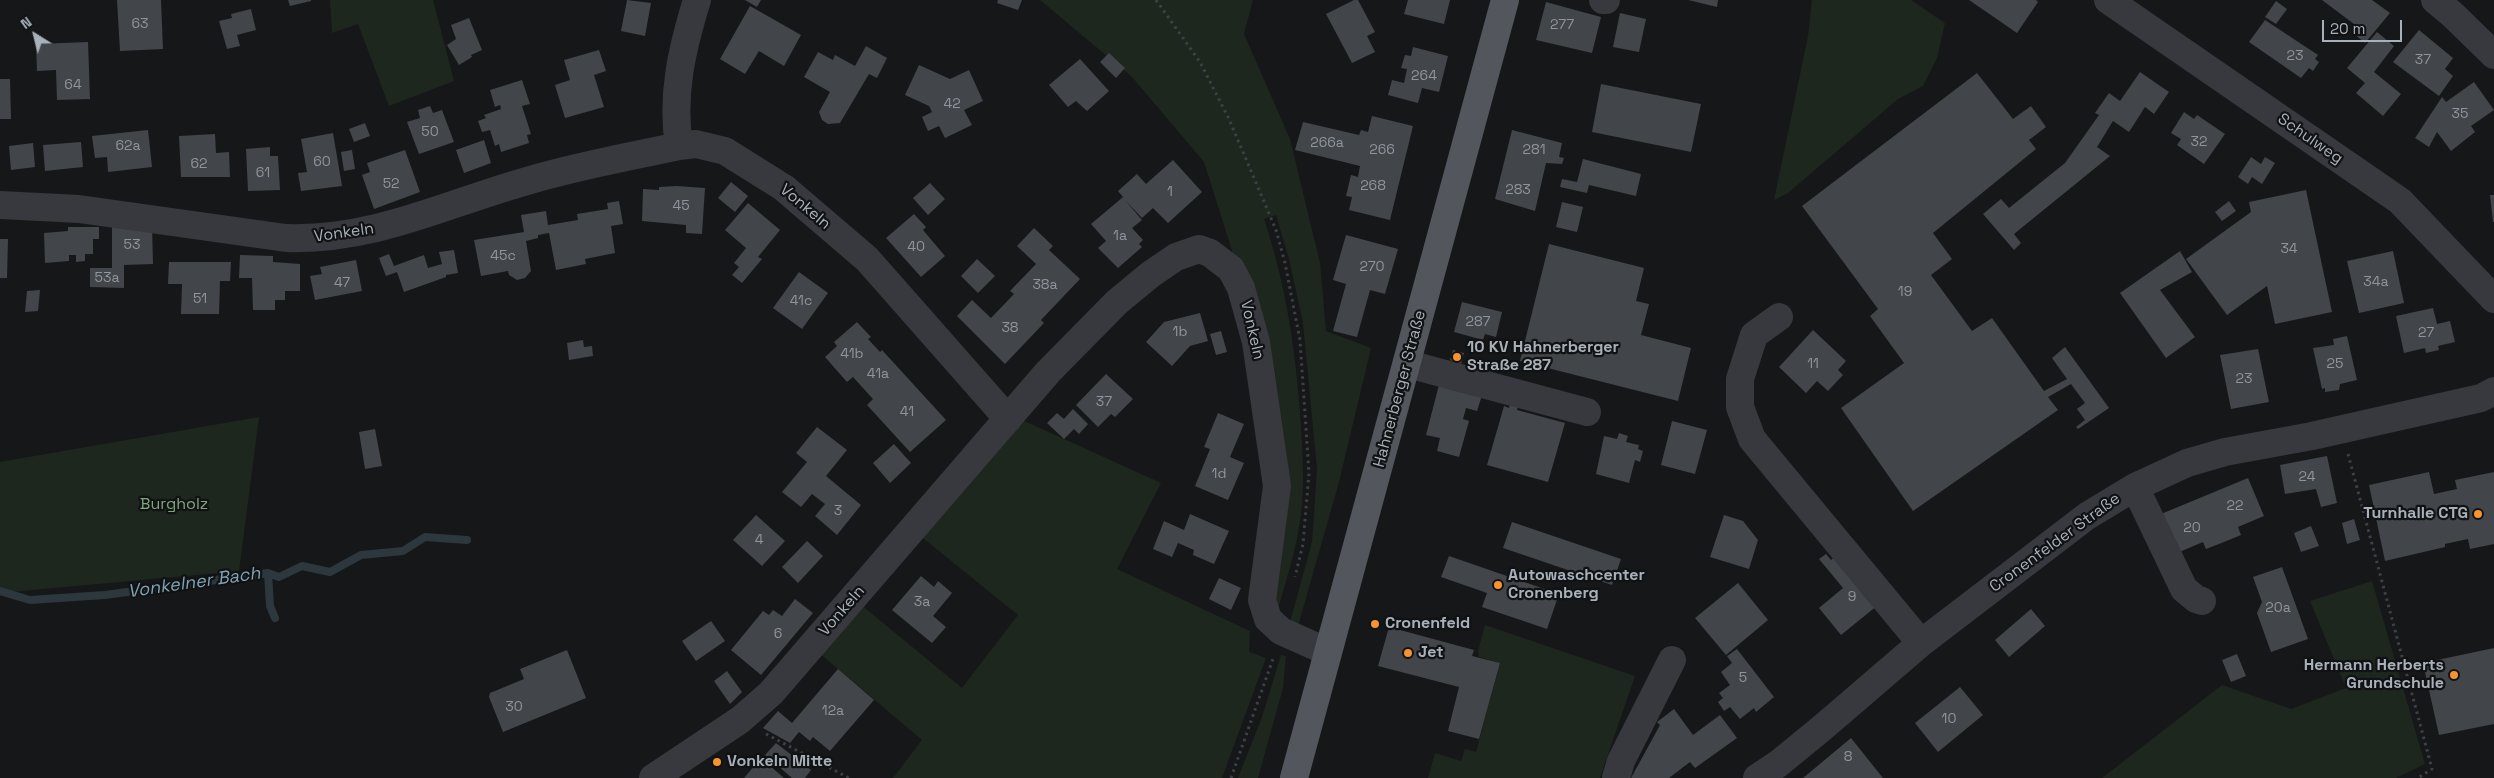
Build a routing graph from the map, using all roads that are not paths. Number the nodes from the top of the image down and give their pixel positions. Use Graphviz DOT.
graph roads {
  1 [pos="697,0"];
  2 [pos="1505,0"];
  3 [pos="2108,0"];
  4 [pos="2434,0"];
  5 [pos="2494,55"];
  6 [pos="679,146"];
  7 [pos="0,205"];
  8 [pos="2494,299"];
  9 [pos="1779,317"];
  10 [pos="1408,364"];
  11 [pos="2494,391"];
  12 [pos="1587,412"];
  13 [pos="1008,419"];
  14 [pos="2135,487"];
  15 [pos="2202,601"];
  16 [pos="1920,643"];
  17 [pos="1328,652"];
  18 [pos="1672,660"];
  19 [pos="653,778"];
  20 [pos="1294,778"];
  21 [pos="1616,778"];
  22 [pos="1757,778"];
  1 -- 6 [label="street"];
  2 -- 10 [label="main road, Hahnerberger Straße"];
  3 -- 8 [label="street, Schulweg"];
  4 -- 5 [label="street"];
  6 -- 7 [label="street, Vonkeln"];
  6 -- 13 [label="street, Vonkeln"];
  9 -- 16 [label="street"];
  10 -- 12 [label="street"];
  10 -- 17 [label="main road, Hahnerberger Straße"];
  11 -- 14 [label="street, Cronenfelder Straße"];
  13 -- 17 [label="street, Vonkeln"];
  13 -- 19 [label="street, Vonkeln"];
  14 -- 15 [label="street"];
  14 -- 16 [label="street, Cronenfelder Straße"];
  16 -- 22 [label="street, Cronenfelder Straße"];
  17 -- 20 [label="main road, Hahnerberger Straße"];
  18 -- 21 [label="street"];
}
